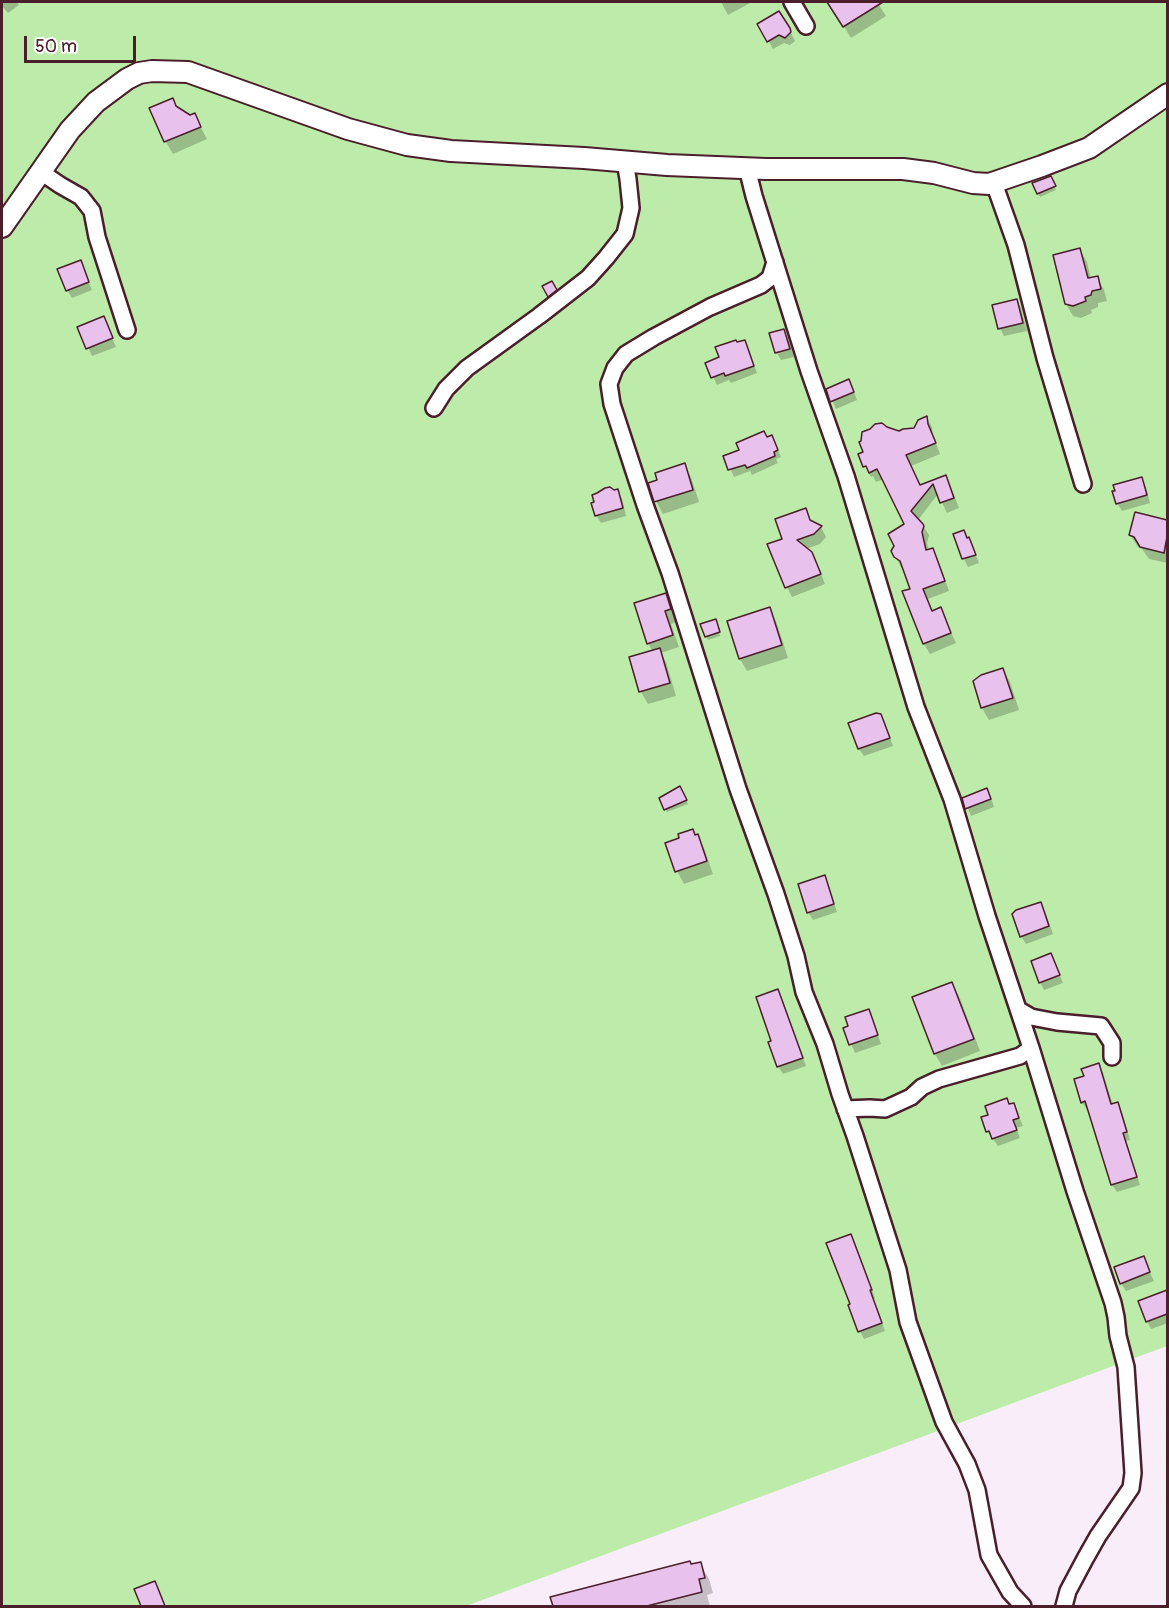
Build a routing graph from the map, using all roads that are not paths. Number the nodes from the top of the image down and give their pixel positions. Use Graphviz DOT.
graph roads {
  1 [pos="792,2"];
  2 [pos="806,26"];
  3 [pos="1167,94"];
  4 [pos="624,161"];
  5 [pos="747,168"];
  6 [pos="41,172"];
  7 [pos="994,183"];
  8 [pos="2,227"];
  9 [pos="775,262"];
  10 [pos="127,330"];
  11 [pos="434,408"];
  12 [pos="1083,484"];
  13 [pos="1018,1010"];
  14 [pos="1031,1048"];
  15 [pos="1112,1057"];
  16 [pos="845,1109"];
  17 [pos="1023,1606"];
  18 [pos="1064,1606"];
  1 -- 2 [label="street"];
  3 -- 7 [label="street"];
  4 -- 5 [label="street"];
  4 -- 6 [label="street"];
  4 -- 11 [label="street"];
  5 -- 7 [label="street"];
  5 -- 9 [label="street"];
  6 -- 8 [label="street"];
  6 -- 10 [label="street"];
  7 -- 12 [label="street"];
  9 -- 13 [label="street"];
  9 -- 16 [label="street"];
  13 -- 14 [label="street"];
  13 -- 15 [label="street"];
  14 -- 16 [label="street"];
  14 -- 18 [label="street"];
  16 -- 17 [label="street"];
}
